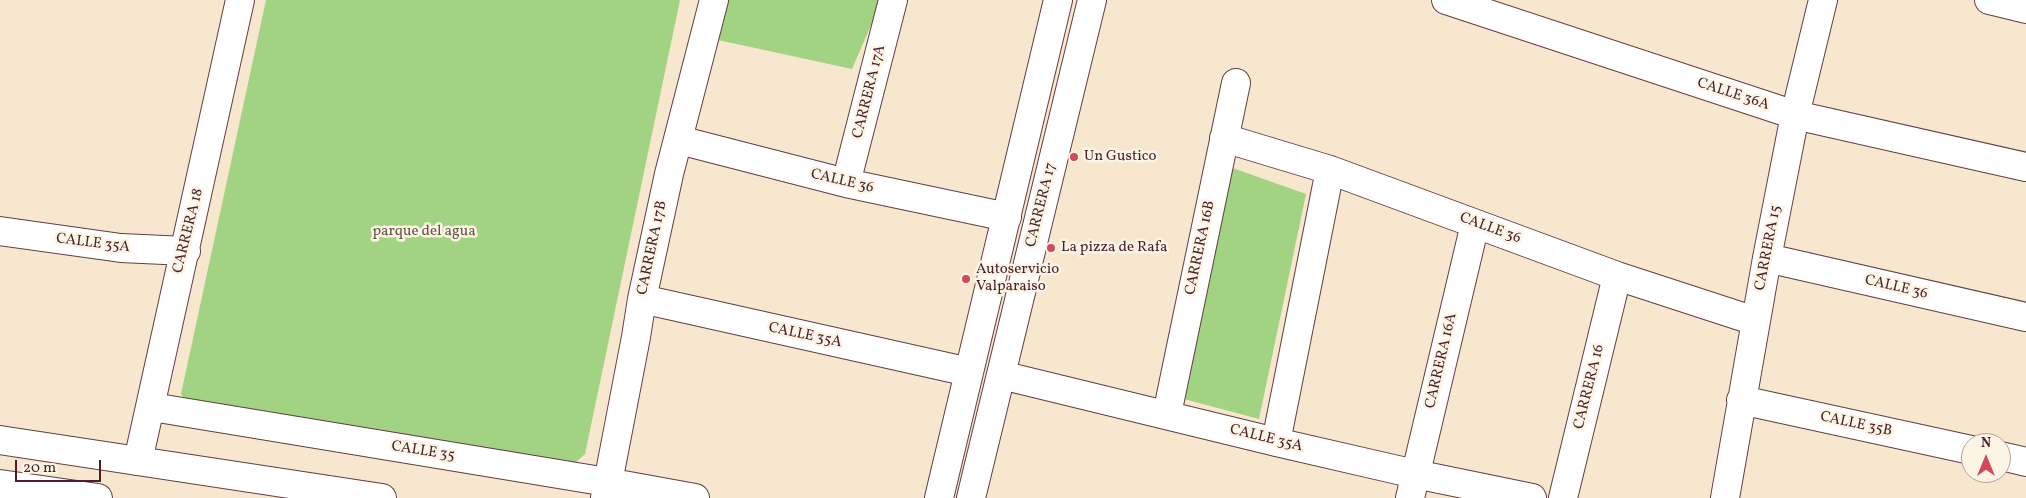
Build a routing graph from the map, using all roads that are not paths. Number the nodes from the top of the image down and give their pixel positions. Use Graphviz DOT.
graph roads {
  1 [pos="240,0"];
  2 [pos="714,0"];
  3 [pos="893,0"];
  4 [pos="1058,0"];
  5 [pos="1092,0"];
  6 [pos="1446,0"];
  7 [pos="1823,0"];
  8 [pos="1989,0"];
  9 [pos="2026,9"];
  10 [pos="1236,83"];
  11 [pos="1795,115"];
  12 [pos="1224,138"];
  13 [pos="679,140"];
  14 [pos="2026,166"];
  15 [pos="1330,170"];
  16 [pos="846,183"];
  17 [pos="1007,217"];
  18 [pos="1475,224"];
  19 [pos="0,231"];
  20 [pos="186,251"];
  21 [pos="1767,258"];
  22 [pos="1617,276"];
  23 [pos="642,299"];
  24 [pos="2026,317"];
  25 [pos="1755,321"];
  26 [pos="969,372"];
  27 [pos="1001,375"];
  28 [pos="1741,400"];
  29 [pos="152,407"];
  30 [pos="1167,414"];
  31 [pos="0,440"];
  32 [pos="1276,442"];
  33 [pos="1961,448"];
  34 [pos="2011,458"];
  35 [pos="138,461"];
  36 [pos="2026,462"];
  37 [pos="0,484"];
  38 [pos="1413,486"];
  39 [pos="606,490"];
  40 [pos="98,498"];
  41 [pos="382,498"];
  42 [pos="695,498"];
  43 [pos="939,498"];
  44 [pos="971,498"];
  45 [pos="1532,498"];
  46 [pos="1563,498"];
  47 [pos="1725,498"];
  1 -- 20 [label="street, CARRERA 18"];
  2 -- 13 [label="street, CARRERA 17B"];
  3 -- 16 [label="street, CARRERA 17A"];
  4 -- 17 [label="street, CARRERA 17"];
  5 -- 27 [label="street, CARRERA 17"];
  6 -- 11 [label="street, CALLE 36A"];
  7 -- 11 [label="street, CARRERA 15"];
  8 -- 9 [label="street"];
  10 -- 12 [label="street, CARRERA 16B"];
  11 -- 14 [label="street, CALLE 36A"];
  11 -- 21 [label="street, CARRERA 15"];
  12 -- 15 [label="street, CALLE 36"];
  12 -- 30 [label="street, CARRERA 16B"];
  13 -- 16 [label="street, CALLE 36"];
  13 -- 23 [label="street, CARRERA 17B"];
  15 -- 18 [label="street, CALLE 36"];
  15 -- 32 [label="street"];
  16 -- 17 [label="street, CALLE 36"];
  17 -- 26 [label="street, CARRERA 17"];
  18 -- 22 [label="street, CALLE 36"];
  18 -- 38 [label="street, CARRERA 16A"];
  19 -- 20 [label="street, CALLE 35A"];
  20 -- 29 [label="street, CARRERA 18"];
  21 -- 24 [label="street, CALLE 36"];
  21 -- 25 [label="street, CARRERA 15"];
  22 -- 25 [label="street, CALLE 36"];
  22 -- 46 [label="street, CARRERA 16"];
  23 -- 26 [label="street, CALLE 35A"];
  23 -- 39 [label="street, CARRERA 17B"];
  25 -- 28 [label="street, CARRERA 15"];
  26 -- 43 [label="street, CARRERA 17"];
  27 -- 30 [label="street, CALLE 35A"];
  27 -- 44 [label="street, CARRERA 17"];
  28 -- 33 [label="street, CALLE 35B"];
  28 -- 47 [label="street, CARRERA 15"];
  29 -- 35 [label="street, CARRERA 18"];
  29 -- 39 [label="street, CALLE 35"];
  30 -- 32 [label="street, CALLE 35A"];
  31 -- 35 [label="street"];
  32 -- 38 [label="street, CALLE 35A"];
  34 -- 36 [label="street"];
  35 -- 41 [label="street"];
  37 -- 40 [label="street"];
  38 -- 45 [label="street, CALLE 35A"];
  39 -- 42 [label="street, CALLE 35"];
}
